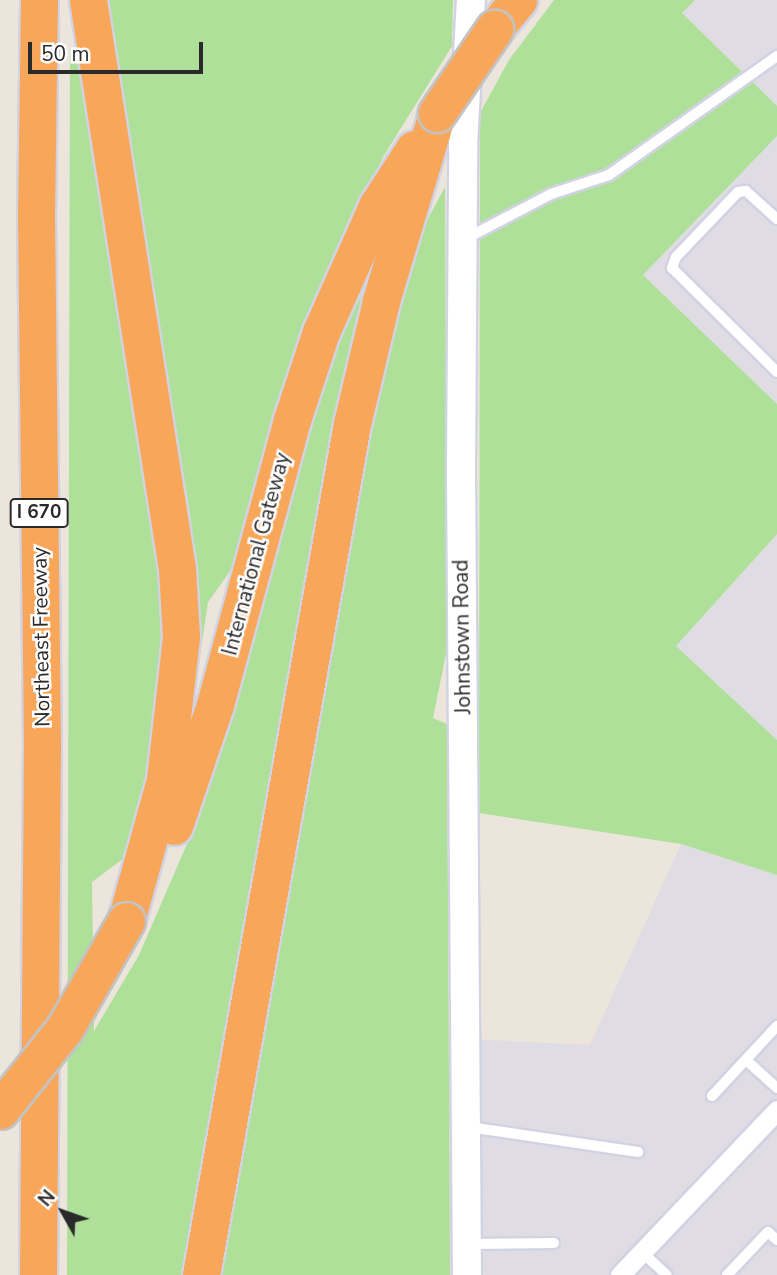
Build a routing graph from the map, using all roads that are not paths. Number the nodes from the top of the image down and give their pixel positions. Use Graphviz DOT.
graph roads {
  1 [pos="38,0"];
  2 [pos="88,0"];
  3 [pos="471,0"];
  4 [pos="518,0"];
  5 [pos="777,56"];
  6 [pos="437,113"];
  7 [pos="777,219"];
  8 [pos="462,240"];
  9 [pos="777,372"];
  10 [pos="126,921"];
  11 [pos="777,1026"];
  12 [pos="746,1059"];
  13 [pos="777,1088"];
  14 [pos="712,1096"];
  15 [pos="0,1110"];
  16 [pos="777,1110"];
  17 [pos="465,1126"];
  18 [pos="638,1152"];
  19 [pos="777,1240"];
  20 [pos="554,1243"];
  21 [pos="466,1244"];
  22 [pos="642,1252"];
  23 [pos="38,1275"];
  24 [pos="201,1275"];
  25 [pos="467,1275"];
  26 [pos="620,1275"];
  27 [pos="667,1275"];
  28 [pos="727,1275"];
  1 -- 23 [label="highway, Northeast Freeway / I 670"];
  2 -- 10 [label="highway"];
  3 -- 8 [label="main road, Johnstown Road"];
  4 -- 6 [label="highway, International Gateway, bridge"];
  5 -- 8 [label="lane"];
  6 -- 10 [label="highway, International Gateway"];
  6 -- 24 [label="highway"];
  7 -- 9 [label="lane"];
  8 -- 17 [label="main road, Johnstown Road"];
  10 -- 15 [label="highway, International Gateway, bridge"];
  11 -- 12 [label="lane"];
  12 -- 13 [label="lane"];
  12 -- 14 [label="lane"];
  16 -- 22 [label="street"];
  17 -- 18 [label="lane"];
  17 -- 21 [label="main road, Johnstown Road"];
  19 -- 28 [label="lane"];
  20 -- 21 [label="lane"];
  21 -- 25 [label="main road, Johnstown Road"];
  22 -- 26 [label="street"];
  22 -- 27 [label="lane"];
}
